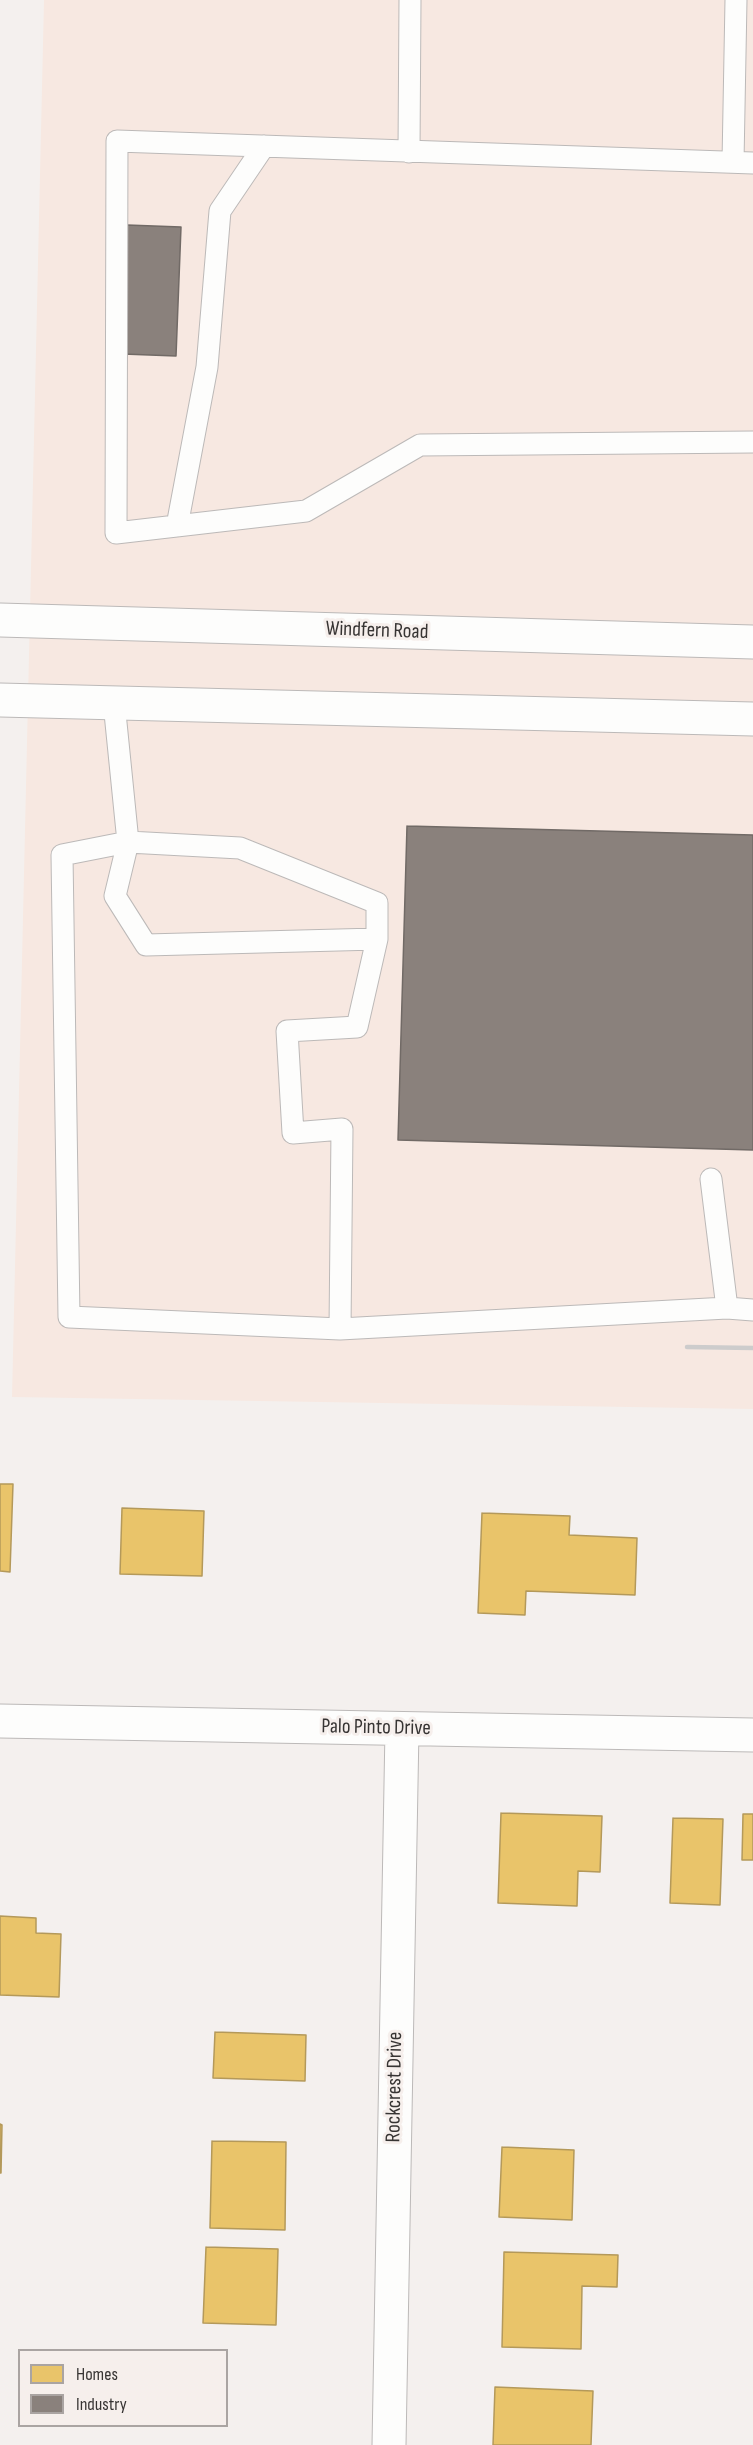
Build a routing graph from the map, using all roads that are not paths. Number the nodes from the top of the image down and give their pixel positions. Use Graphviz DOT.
graph roads {
  1 [pos="410,0"];
  2 [pos="736,0"];
  3 [pos="264,147"];
  4 [pos="409,152"];
  5 [pos="743,163"];
  6 [pos="753,442"];
  7 [pos="177,526"];
  8 [pos="0,620"];
  9 [pos="753,642"];
  10 [pos="0,700"];
  11 [pos="114,703"];
  12 [pos="753,719"];
  13 [pos="128,842"];
  14 [pos="377,939"];
  15 [pos="711,1179"];
  16 [pos="728,1308"];
  17 [pos="753,1310"];
  18 [pos="340,1329"];
  19 [pos="0,1721"];
  20 [pos="402,1729"];
  21 [pos="753,1735"];
  22 [pos="389,2445"];
  1 -- 4 [label="lane"];
  2 -- 5 [label="lane"];
  3 -- 4 [label="lane"];
  3 -- 7 [label="lane"];
  3 -- 7 [label="lane"];
  4 -- 5 [label="lane"];
  6 -- 7 [label="lane"];
  8 -- 9 [label="street, Windfern Road"];
  10 -- 11 [label="street"];
  11 -- 12 [label="street"];
  11 -- 13 [label="lane"];
  13 -- 14 [label="lane"];
  13 -- 14 [label="lane"];
  13 -- 18 [label="lane"];
  14 -- 18 [label="lane"];
  15 -- 16 [label="lane"];
  16 -- 17 [label="lane"];
  16 -- 18 [label="lane"];
  19 -- 20 [label="street, Palo Pinto Drive"];
  20 -- 21 [label="street, Palo Pinto Drive"];
  20 -- 22 [label="street, Rockcrest Drive"];
}
